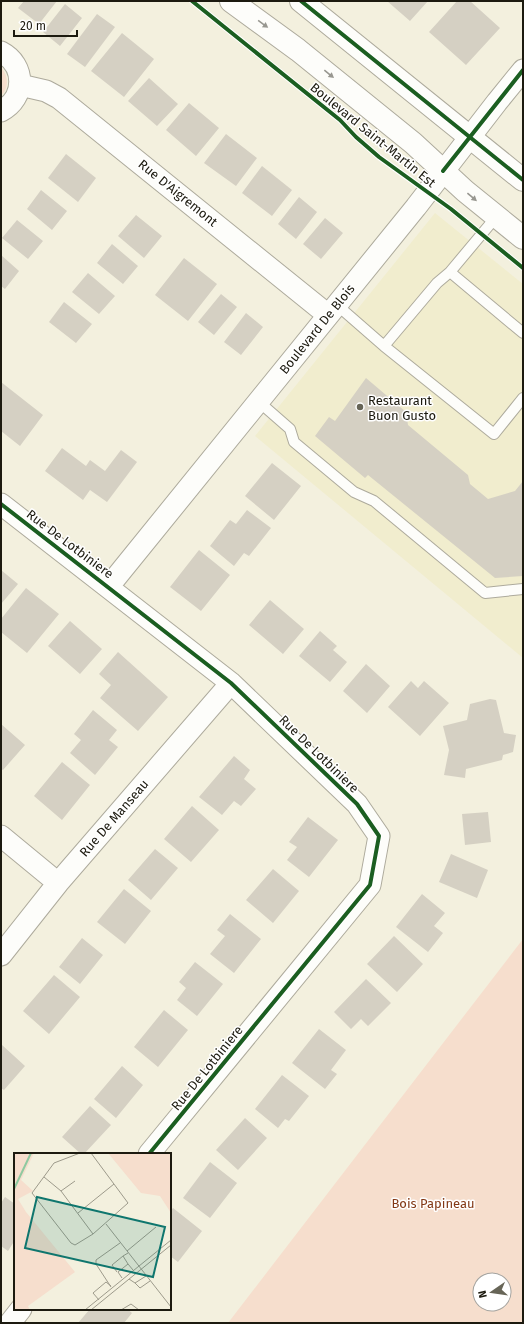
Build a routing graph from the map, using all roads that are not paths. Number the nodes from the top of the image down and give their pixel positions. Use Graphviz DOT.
graph roads {
  1 [pos="231,1"];
  2 [pos="301,1"];
  3 [pos="1,52"];
  4 [pos="523,71"];
  5 [pos="20,85"];
  6 [pos="1,111"];
  7 [pos="470,137"];
  8 [pos="443,171"];
  9 [pos="523,180"];
  10 [pos="496,217"];
  11 [pos="523,238"];
  12 [pos="450,272"];
  13 [pos="332,310"];
  14 [pos="523,333"];
  15 [pos="384,346"];
  16 [pos="523,398"];
  17 [pos="258,401"];
  18 [pos="1,504"];
  19 [pos="108,586"];
  20 [pos="523,589"];
  21 [pos="231,683"];
  22 [pos="1,836"];
  23 [pos="58,883"];
  24 [pos="1,955"];
  25 [pos="150,1153"];
  26 [pos="20,1310"];
  27 [pos="10,1323"];
  1 -- 8 [label="main road, Boulevard Saint-Martin Est, one-way"];
  2 -- 7 [label="main road"];
  3 -- 5 [label="street"];
  4 -- 7 [label="street, Boulevard De Blois"];
  5 -- 6 [label="street"];
  5 -- 13 [label="street, Rue D'Aigremont"];
  7 -- 8 [label="street, Boulevard De Blois"];
  7 -- 9 [label="main road"];
  8 -- 10 [label="main road, Boulevard Saint-Martin Est, one-way"];
  8 -- 13 [label="street, Boulevard De Blois"];
  10 -- 11 [label="main road, Boulevard Saint-Martin Est"];
  10 -- 12 [label="lane"];
  12 -- 14 [label="lane"];
  12 -- 15 [label="lane"];
  13 -- 15 [label="lane"];
  13 -- 17 [label="street, Boulevard De Blois"];
  15 -- 16 [label="lane"];
  17 -- 19 [label="street, Boulevard De Blois"];
  17 -- 20 [label="lane"];
  18 -- 19 [label="street, Rue De Lotbiniere"];
  19 -- 21 [label="street, Rue De Lotbiniere"];
  21 -- 23 [label="street, Rue De Manseau"];
  21 -- 25 [label="street, Rue De Lotbiniere"];
  22 -- 23 [label="street"];
  23 -- 24 [label="street, Rue De Manseau"];
  26 -- 27 [label="street"];
}
